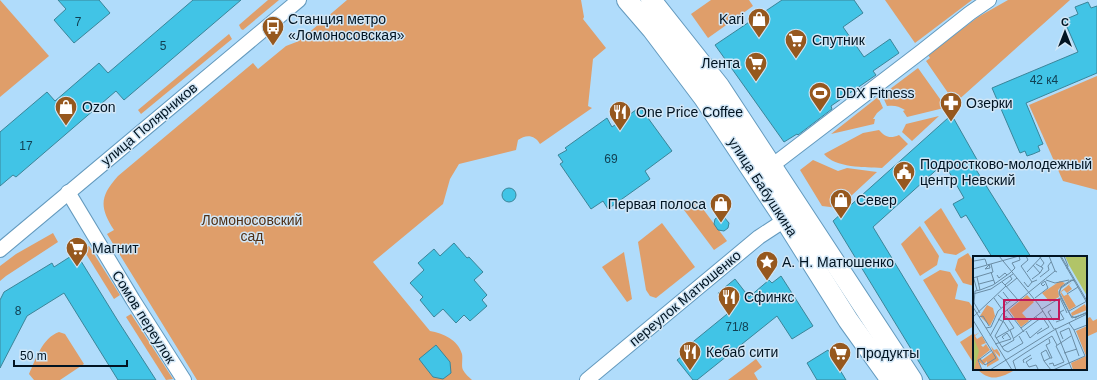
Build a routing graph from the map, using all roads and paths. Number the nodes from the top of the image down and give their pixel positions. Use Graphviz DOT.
graph roads {
  1 [pos="299,0"];
  2 [pos="627,0"];
  3 [pos="651,0"];
  4 [pos="989,0"];
  5 [pos="765,171"];
  6 [pos="68,192"];
  7 [pos="786,220"];
  8 [pos="0,250"];
  9 [pos="184,380"];
  10 [pos="587,380"];
  11 [pos="891,380"];
  12 [pos="912,380"];
  1 -- 6 [label="street, улица Полярников"];
  2 -- 5 [label="street, улица Бабушкина"];
  3 -- 5 [label="street, улица Бабушкина"];
  4 -- 5 [label="street"];
  5 -- 7 [label="street, улица Бабушкина"];
  5 -- 12 [label="street, улица Бабушкина"];
  6 -- 8 [label="street, улица Полярников"];
  6 -- 9 [label="street, Сомов переулок"];
  7 -- 10 [label="street, переулок Матюшенко"];
  7 -- 11 [label="street, улица Бабушкина"];
}
